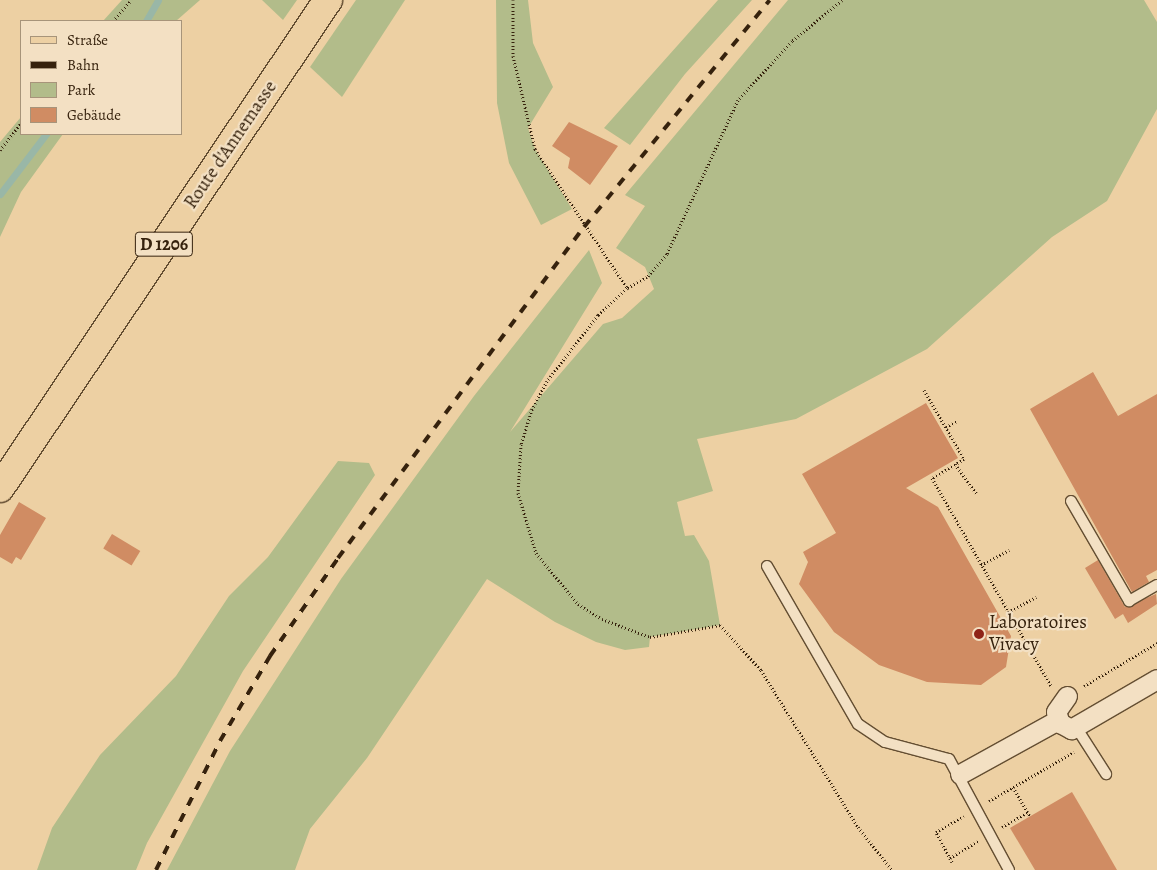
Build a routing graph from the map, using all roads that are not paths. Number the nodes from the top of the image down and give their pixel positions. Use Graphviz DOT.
graph roads {
  1 [pos="328,0"];
  2 [pos="0,488"];
  3 [pos="1071,501"];
  4 [pos="767,566"];
  5 [pos="1157,585"];
  6 [pos="1157,679"];
  7 [pos="1076,727"];
  8 [pos="960,774"];
  9 [pos="1106,774"];
  10 [pos="1009,870"];
  1 -- 2 [label="main road, Route d'Annemasse / D 1206"];
  3 -- 5 [label="lane"];
  4 -- 8 [label="lane"];
  6 -- 7 [label="street"];
  7 -- 8 [label="street"];
  7 -- 9 [label="lane"];
  8 -- 10 [label="lane"];
}
